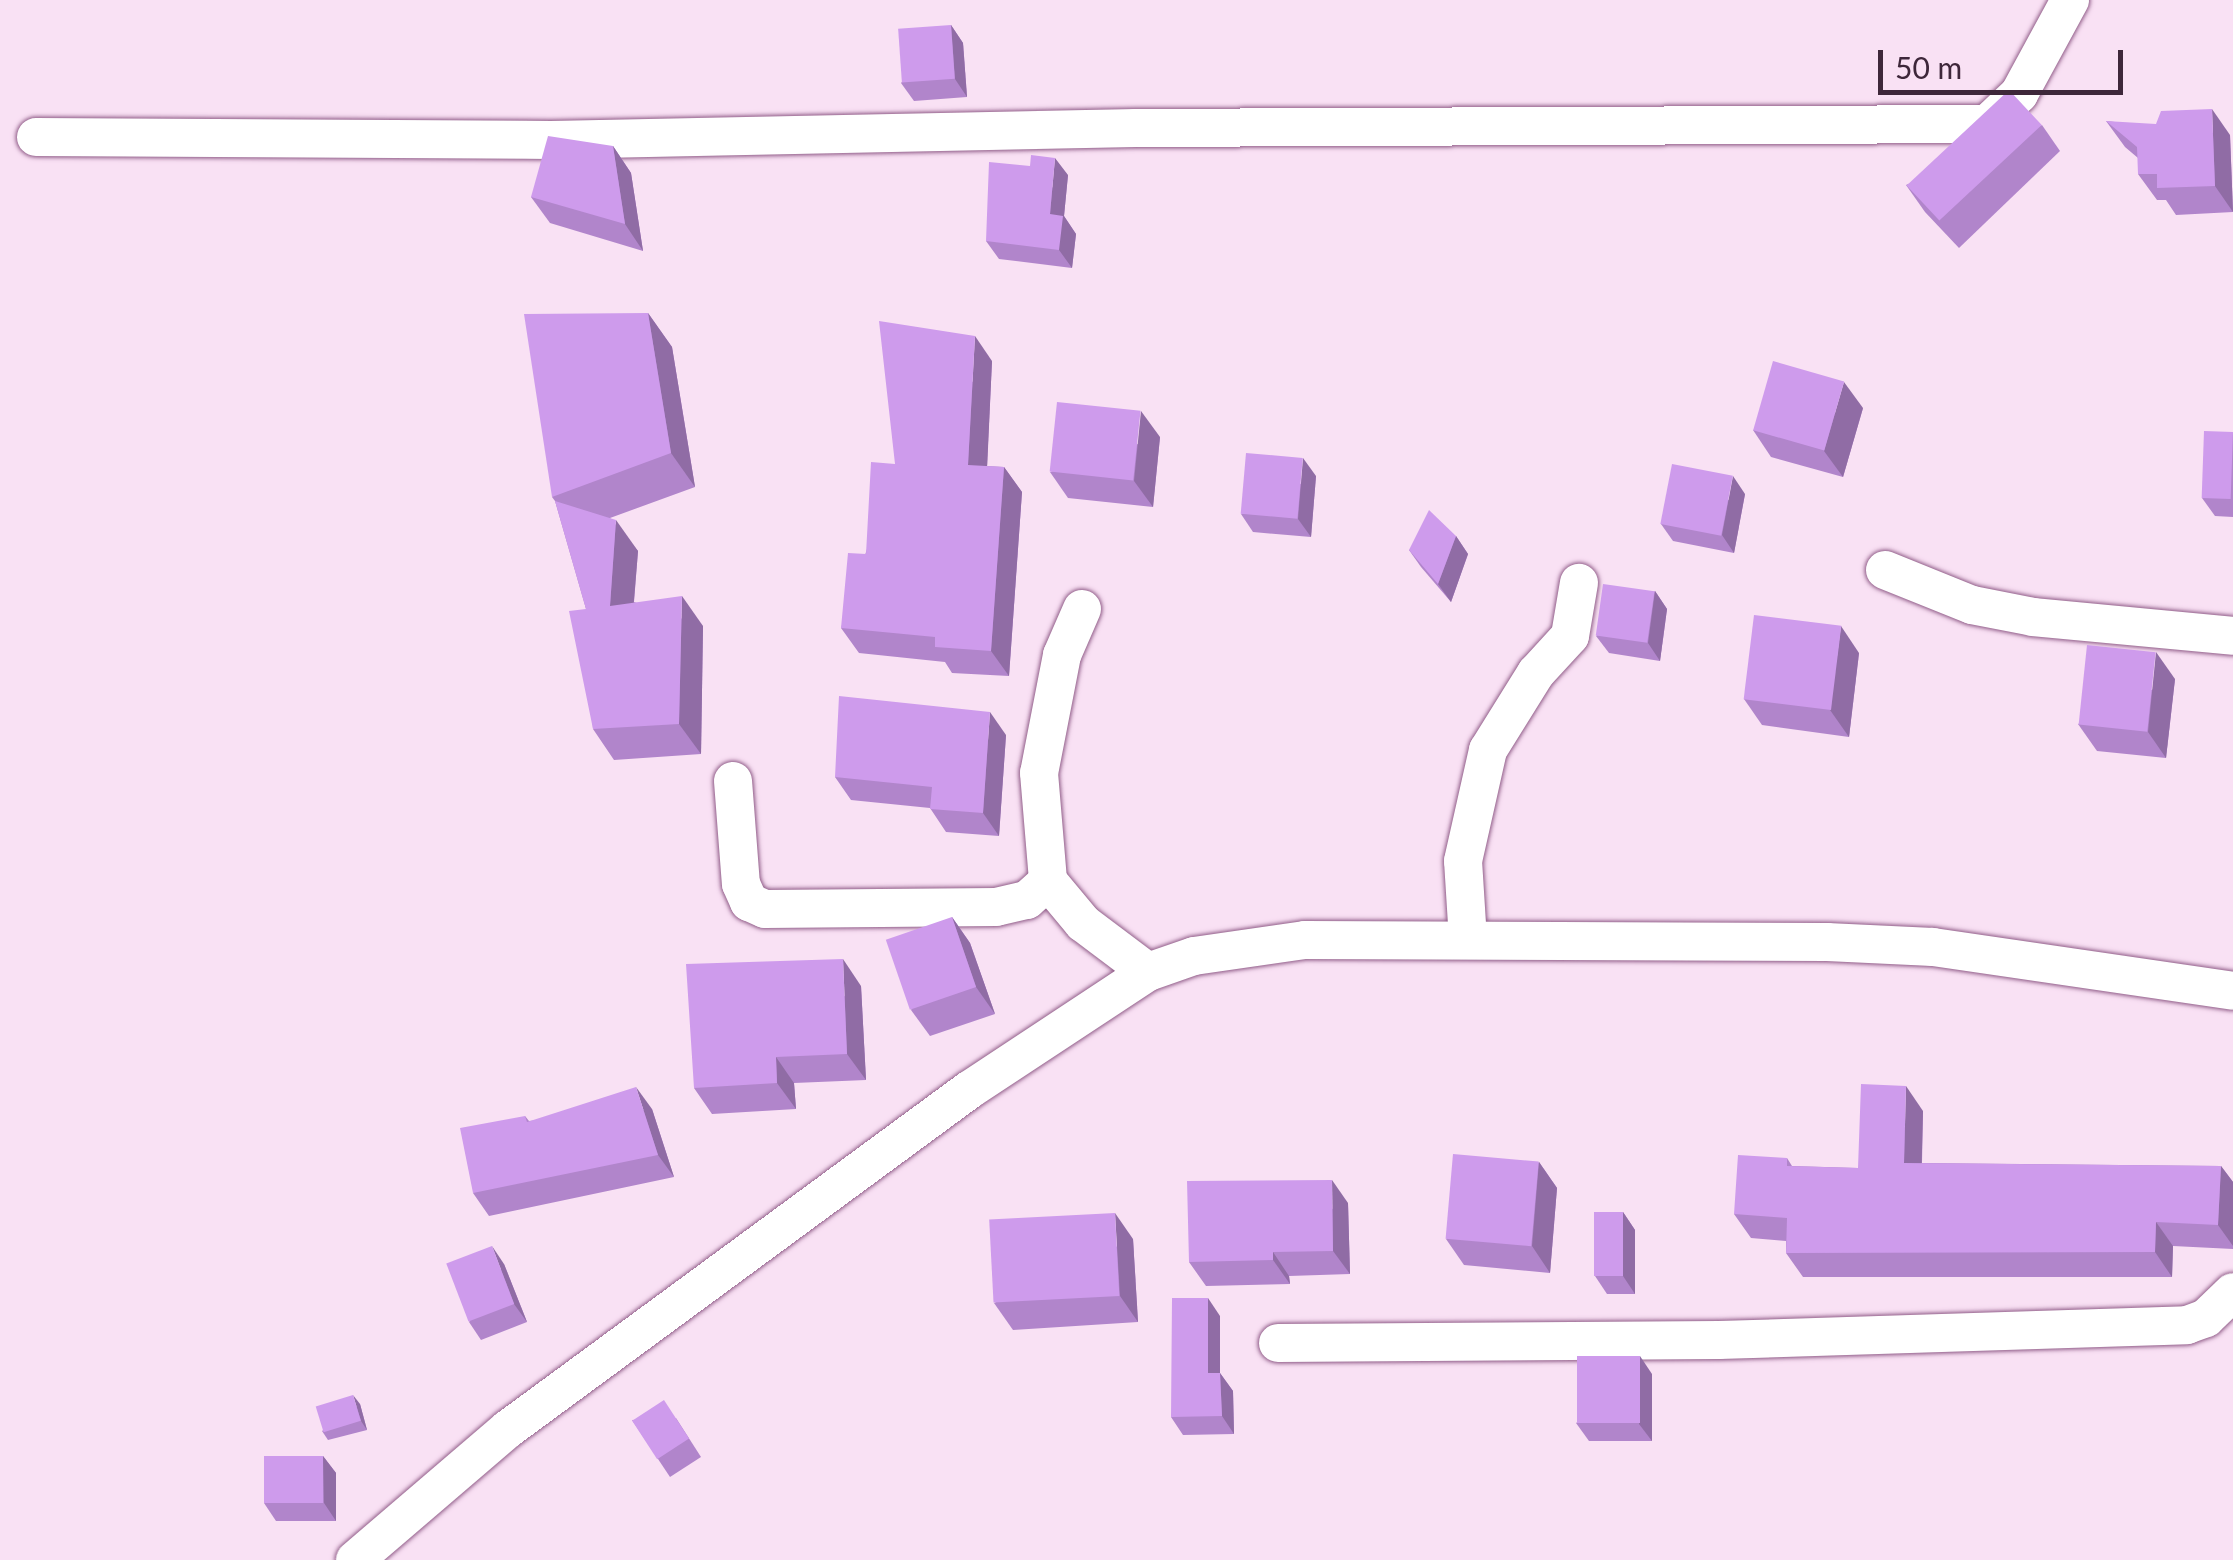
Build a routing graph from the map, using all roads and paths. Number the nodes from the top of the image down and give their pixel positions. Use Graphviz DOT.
graph roads {
  1 [pos="2070,0"];
  2 [pos="36,137"];
  3 [pos="1884,570"];
  4 [pos="1579,583"];
  5 [pos="1082,609"];
  6 [pos="2233,636"];
  7 [pos="733,782"];
  8 [pos="1048,881"];
  9 [pos="1468,940"];
  10 [pos="1148,972"];
  11 [pos="2233,992"];
  12 [pos="2233,1292"];
  13 [pos="1278,1344"];
  14 [pos="355,1560"];
  1 -- 2 [label="street"];
  3 -- 6 [label="street"];
  4 -- 9 [label="street"];
  5 -- 8 [label="street"];
  7 -- 8 [label="street"];
  8 -- 10 [label="street"];
  9 -- 10 [label="street"];
  9 -- 11 [label="street"];
  10 -- 14 [label="street"];
  12 -- 13 [label="street"];
}
